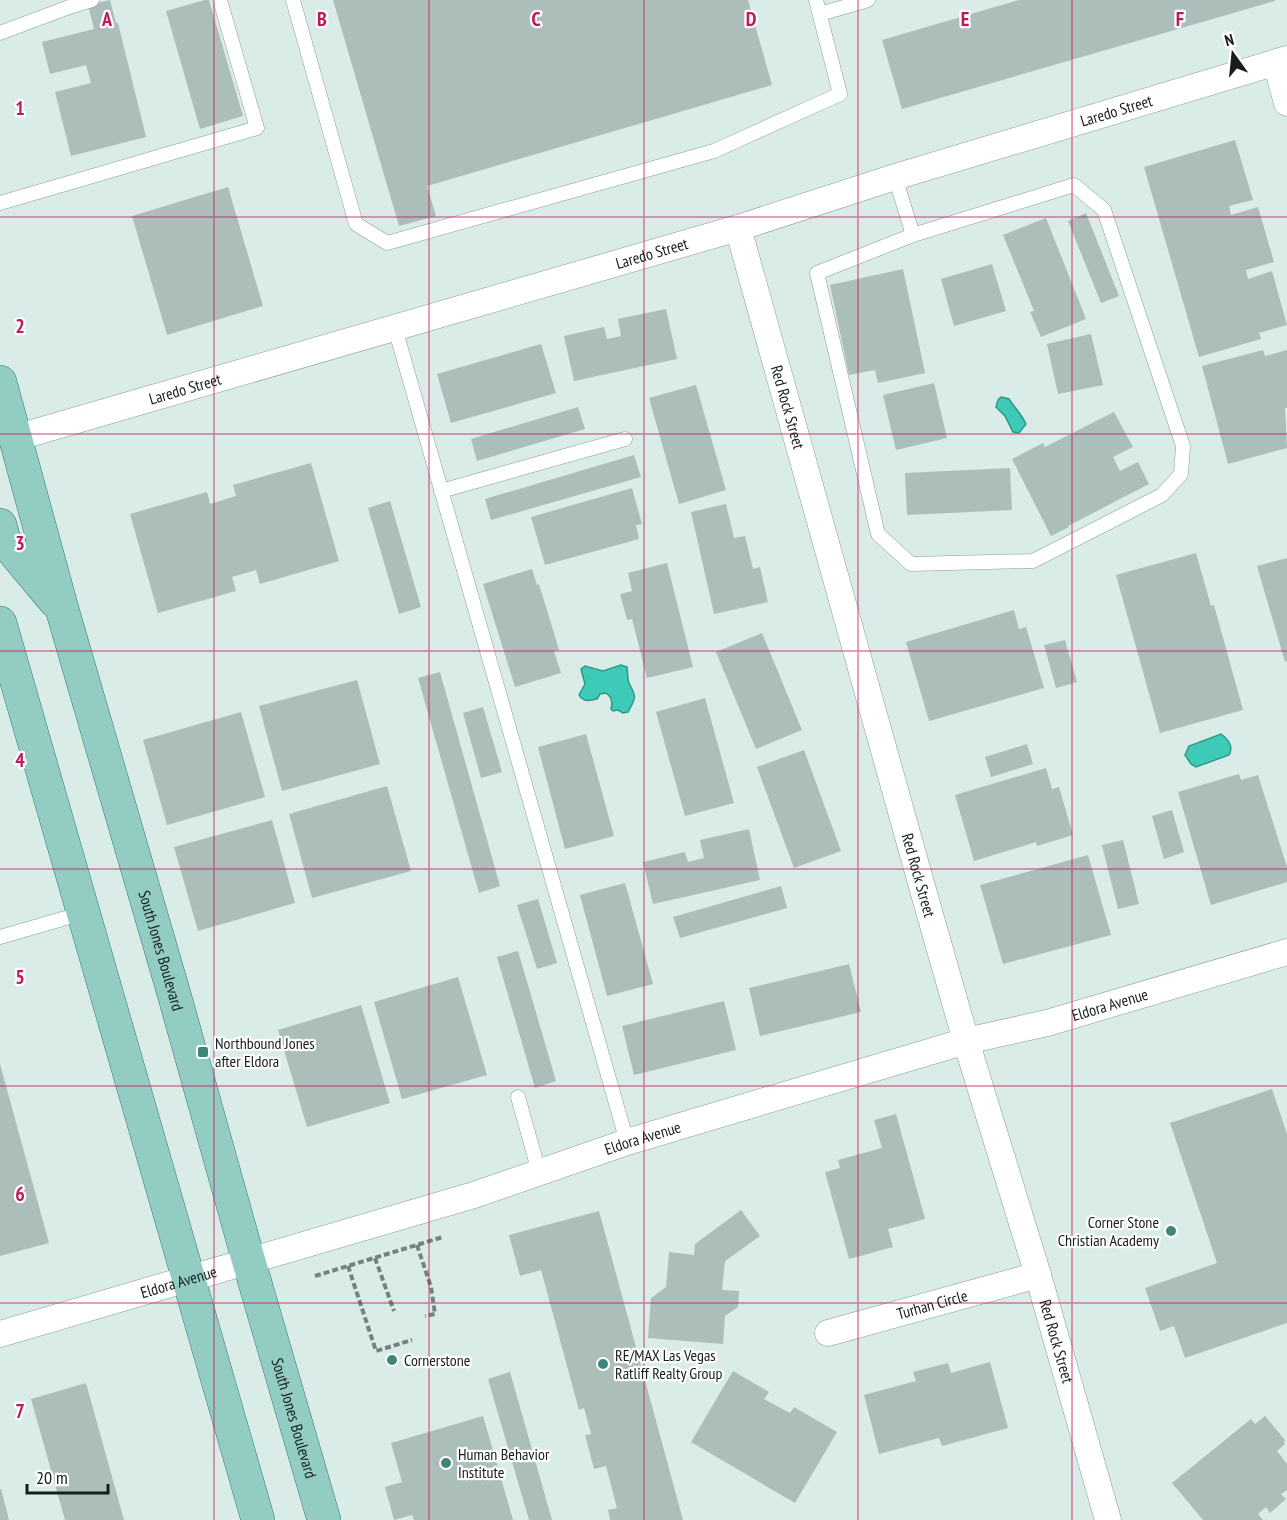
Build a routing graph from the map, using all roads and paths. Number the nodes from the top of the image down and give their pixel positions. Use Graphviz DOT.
graph roads {
  1 [pos="92,0"];
  2 [pos="220,0"];
  3 [pos="293,0"];
  4 [pos="868,0"];
  5 [pos="818,7"];
  6 [pos="0,33"];
  7 [pos="1281,61"];
  8 [pos="1287,103"];
  9 [pos="895,177"];
  10 [pos="0,203"];
  11 [pos="738,228"];
  12 [pos="913,235"];
  13 [pos="395,328"];
  14 [pos="0,382"];
  15 [pos="15,438"];
  16 [pos="625,439"];
  17 [pos="441,491"];
  18 [pos="0,525"];
  19 [pos="62,609"];
  20 [pos="0,623"];
  21 [pos="84,914"];
  22 [pos="0,937"];
  23 [pos="1287,952"];
  24 [pos="966,1041"];
  25 [pos="518,1097"];
  26 [pos="627,1142"];
  27 [pos="539,1172"];
  28 [pos="443,1237"];
  29 [pos="417,1245"];
  30 [pos="375,1258"];
  31 [pos="249,1262"];
  32 [pos="348,1266"];
  33 [pos="1038,1275"];
  34 [pos="315,1276"];
  35 [pos="189,1278"];
  36 [pos="394,1311"];
  37 [pos="425,1316"];
  38 [pos="828,1333"];
  39 [pos="0,1334"];
  40 [pos="412,1340"];
  41 [pos="258,1520"];
  42 [pos="324,1520"];
  43 [pos="1108,1520"];
  1 -- 6 [label="lane"];
  2 -- 10 [label="lane"];
  3 -- 5 [label="lane"];
  4 -- 5 [label="lane"];
  7 -- 8 [label="street"];
  7 -- 9 [label="street, Laredo Street"];
  9 -- 11 [label="street, Laredo Street"];
  9 -- 12 [label="lane"];
  11 -- 13 [label="street, Laredo Street"];
  11 -- 24 [label="street, Red Rock Street"];
  12 -- 12 [label="lane"];
  13 -- 15 [label="street, Laredo Street"];
  13 -- 17 [label="lane"];
  14 -- 15 [label="main road, South Jones Boulevard"];
  15 -- 19 [label="main road, South Jones Boulevard"];
  16 -- 17 [label="lane"];
  17 -- 26 [label="lane"];
  18 -- 19 [label="main road"];
  19 -- 31 [label="main road, South Jones Boulevard"];
  20 -- 21 [label="main road"];
  21 -- 22 [label="lane"];
  21 -- 35 [label="main road"];
  23 -- 24 [label="street, Eldora Avenue"];
  24 -- 26 [label="street, Eldora Avenue"];
  24 -- 33 [label="street, Red Rock Street"];
  25 -- 27 [label="lane"];
  26 -- 27 [label="street, Eldora Avenue"];
  27 -- 31 [label="street, Eldora Avenue"];
  28 -- 29 [label="path"];
  29 -- 30 [label="path"];
  29 -- 37 [label="path"];
  30 -- 32 [label="path"];
  30 -- 36 [label="path"];
  31 -- 35 [label="street, Eldora Avenue"];
  31 -- 42 [label="main road, South Jones Boulevard"];
  32 -- 34 [label="path"];
  32 -- 40 [label="path"];
  33 -- 38 [label="street, Turhan Circle"];
  33 -- 43 [label="street, Red Rock Street"];
  35 -- 39 [label="street, Eldora Avenue"];
  35 -- 41 [label="main road"];
}
